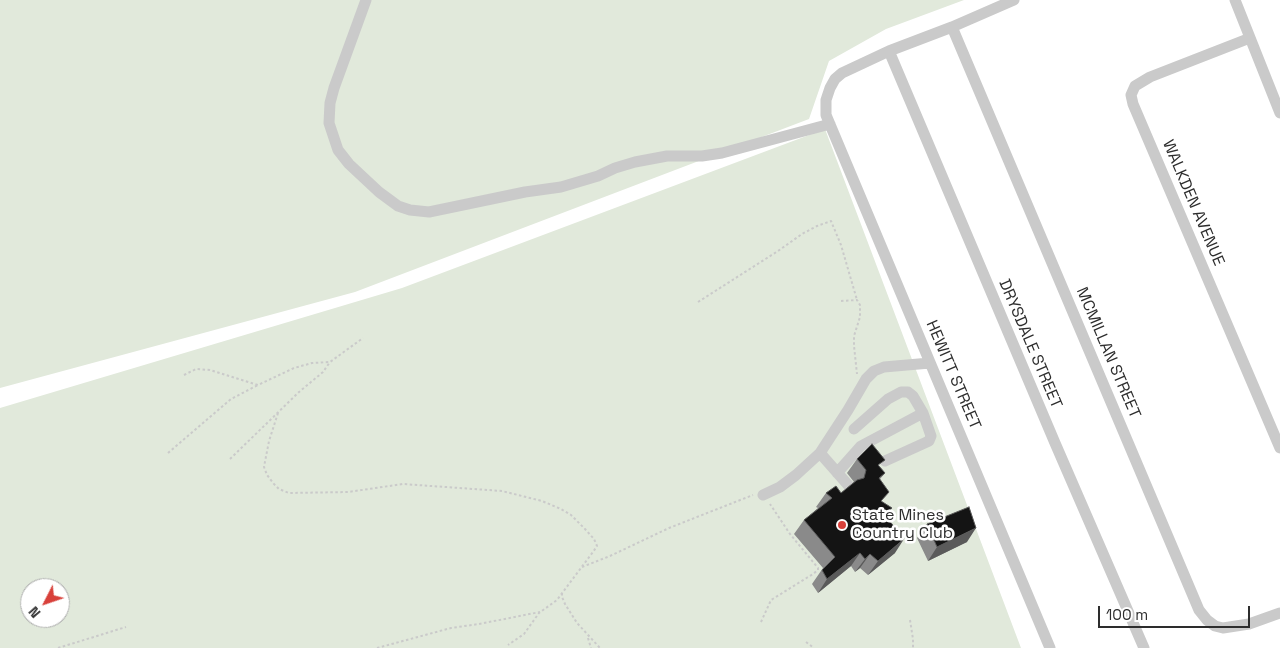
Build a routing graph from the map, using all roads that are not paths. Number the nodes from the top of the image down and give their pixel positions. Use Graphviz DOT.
graph roads {
  1 [pos="366,0"];
  2 [pos="1014,0"];
  3 [pos="1235,0"];
  4 [pos="952,27"];
  5 [pos="1250,38"];
  6 [pos="889,51"];
  7 [pos="1280,113"];
  8 [pos="828,120"];
  9 [pos="930,363"];
  10 [pos="923,413"];
  11 [pos="854,429"];
  12 [pos="1280,448"];
  13 [pos="820,453"];
  14 [pos="885,461"];
  15 [pos="838,473"];
  16 [pos="849,486"];
  17 [pos="763,495"];
  18 [pos="1280,614"];
  19 [pos="1050,648"];
  20 [pos="1144,648"];
  1 -- 8 [label="street"];
  2 -- 4 [label="street"];
  3 -- 5 [label="street"];
  4 -- 6 [label="street"];
  4 -- 18 [label="street, MCMILLAN STREET"];
  5 -- 7 [label="street"];
  5 -- 12 [label="street, WALKDEN AVENUE"];
  6 -- 8 [label="street"];
  6 -- 20 [label="street, DRYSDALE STREET"];
  8 -- 9 [label="street, HEWITT STREET"];
  9 -- 13 [label="street"];
  9 -- 19 [label="street, HEWITT STREET"];
  10 -- 11 [label="street"];
  10 -- 14 [label="street"];
  10 -- 15 [label="street"];
  13 -- 15 [label="street"];
  13 -- 17 [label="street"];
  15 -- 16 [label="street"];
}
